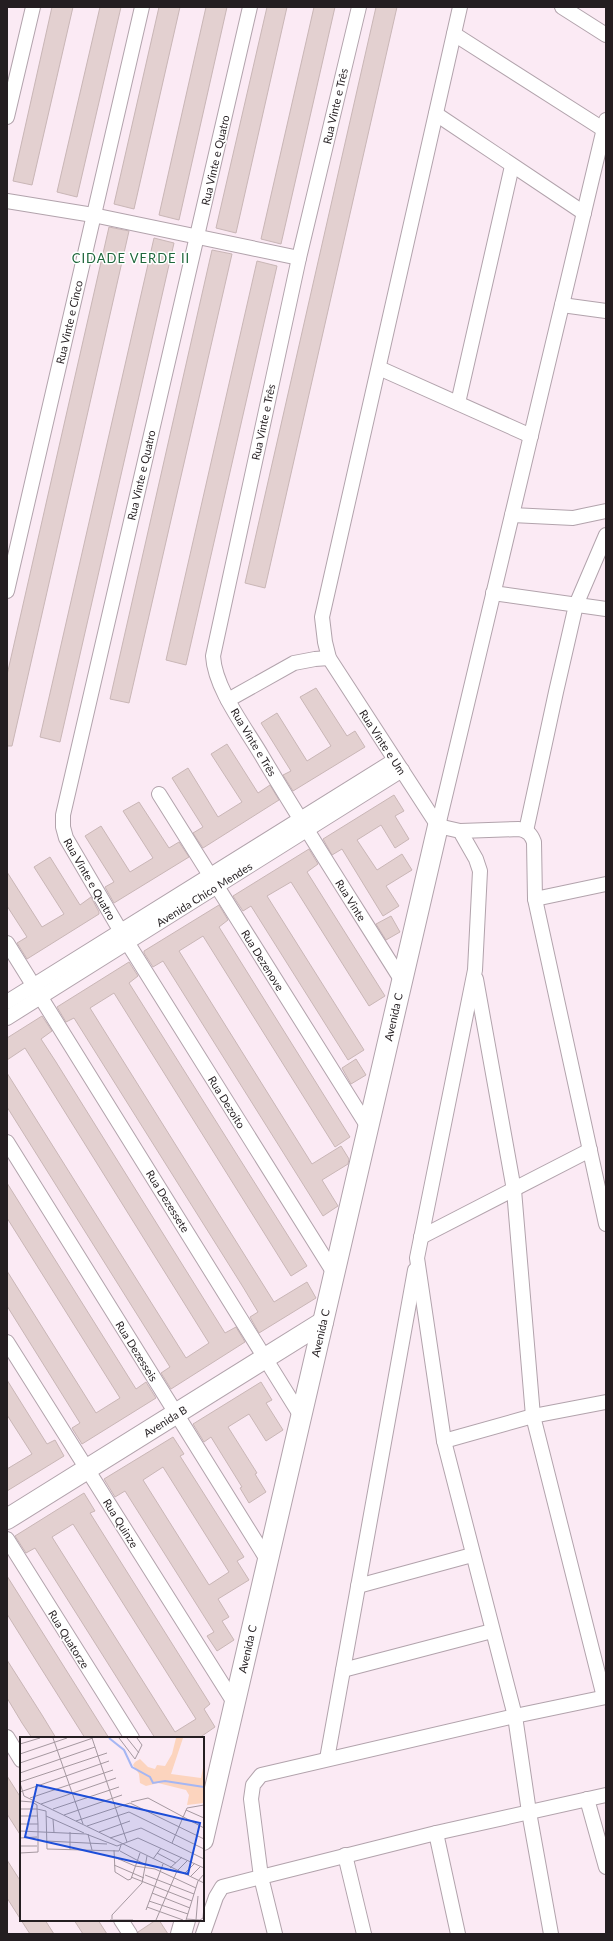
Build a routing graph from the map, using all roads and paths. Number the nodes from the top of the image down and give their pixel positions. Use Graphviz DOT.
graph roads {
  1 [pos="33,7"];
  2 [pos="142,7"];
  3 [pos="250,7"];
  4 [pos="359,7"];
  5 [pos="460,7"];
  6 [pos="562,7"];
  7 [pos="454,34"];
  8 [pos="606,35"];
  9 [pos="436,114"];
  10 [pos="7,117"];
  11 [pos="605,127"];
  12 [pos="512,166"];
  13 [pos="7,201"];
  14 [pos="584,214"];
  15 [pos="93,215"];
  16 [pos="197,236"];
  17 [pos="299,258"];
  18 [pos="562,304"];
  19 [pos="606,310"];
  20 [pos="378,368"];
  21 [pos="458,403"];
  22 [pos="531,436"];
  23 [pos="606,511"];
  24 [pos="512,515"];
  25 [pos="606,535"];
  26 [pos="7,591"];
  27 [pos="493,593"];
  28 [pos="576,605"];
  29 [pos="606,609"];
  30 [pos="329,658"];
  31 [pos="228,700"];
  32 [pos="398,765"];
  33 [pos="159,794"];
  34 [pos="303,825"];
  35 [pos="438,826"];
  36 [pos="460,831"];
  37 [pos="526,831"];
  38 [pos="214,881"];
  39 [pos="606,884"];
  40 [pos="535,899"];
  41 [pos="124,937"];
  42 [pos="7,943"];
  43 [pos="474,970"];
  44 [pos="402,981"];
  45 [pos="37,991"];
  46 [pos="7,1002"];
  47 [pos="7,1018"];
  48 [pos="368,1127"];
  49 [pos="7,1142"];
  50 [pos="590,1150"];
  51 [pos="514,1190"];
  52 [pos="606,1224"];
  53 [pos="421,1237"];
  54 [pos="417,1258"];
  55 [pos="334,1273"];
  56 [pos="323,1322"];
  57 [pos="7,1342"];
  58 [pos="265,1358"];
  59 [pos="606,1402"];
  60 [pos="176,1414"];
  61 [pos="301,1416"];
  62 [pos="533,1416"];
  63 [pos="444,1441"];
  64 [pos="87,1469"];
  65 [pos="7,1519"];
  66 [pos="7,1539"];
  67 [pos="472,1555"];
  68 [pos="268,1560"];
  69 [pos="358,1586"];
  70 [pos="492,1631"];
  71 [pos="343,1670"];
  72 [pos="605,1697"];
  73 [pos="234,1704"];
  74 [pos="515,1716"];
  75 [pos="7,1737"];
  76 [pos="131,1737"];
  77 [pos="20,1758"];
  78 [pos="327,1759"];
  79 [pos="606,1795"];
  80 [pos="587,1799"];
  81 [pos="529,1812"];
  82 [pos="436,1833"];
  83 [pos="204,1836"];
  84 [pos="345,1855"];
  85 [pos="606,1867"];
  86 [pos="262,1877"];
  87 [pos="123,1921"];
  88 [pos="185,1921"];
  89 [pos="130,1934"];
  90 [pos="181,1934"];
  91 [pos="204,1934"];
  92 [pos="275,1934"];
  93 [pos="364,1934"];
  94 [pos="458,1934"];
  95 [pos="551,1934"];
  1 -- 10 [label="street"];
  2 -- 15 [label="street, Rua Vinte e Cinco"];
  3 -- 16 [label="street, Rua Vinte e Quatro"];
  4 -- 17 [label="street, Rua Vinte e Três"];
  5 -- 7 [label="street, Rua Vinte e Um"];
  6 -- 8 [label="street"];
  7 -- 9 [label="street, Rua Vinte e Um"];
  7 -- 11 [label="street"];
  9 -- 12 [label="street"];
  9 -- 20 [label="street, Rua Vinte e Um"];
  11 -- 14 [label="street"];
  12 -- 14 [label="street"];
  12 -- 21 [label="street"];
  13 -- 15 [label="street"];
  14 -- 18 [label="street"];
  15 -- 16 [label="street"];
  15 -- 26 [label="street, Rua Vinte e Cinco"];
  16 -- 17 [label="street"];
  16 -- 41 [label="street, Rua Vinte e Quatro"];
  17 -- 31 [label="street, Rua Vinte e Três"];
  18 -- 19 [label="street"];
  18 -- 22 [label="street"];
  20 -- 21 [label="street"];
  20 -- 30 [label="street, Rua Vinte e Um"];
  21 -- 22 [label="street"];
  22 -- 24 [label="street"];
  23 -- 24 [label="street"];
  24 -- 27 [label="street"];
  25 -- 28 [label="street"];
  27 -- 28 [label="street"];
  27 -- 35 [label="street"];
  28 -- 29 [label="street"];
  28 -- 37 [label="street"];
  30 -- 31 [label="street"];
  30 -- 32 [label="street, Rua Vinte e Um"];
  31 -- 34 [label="street, Rua Vinte e Três"];
  32 -- 34 [label="street, Avenida Chico Mendes"];
  32 -- 35 [label="street, Rua Vinte e Um"];
  33 -- 38 [label="street, Rua Dezenove"];
  34 -- 38 [label="street, Avenida Chico Mendes"];
  34 -- 44 [label="street, Rua Vinte"];
  35 -- 36 [label="street"];
  35 -- 44 [label="street, Avenida C"];
  36 -- 37 [label="street"];
  36 -- 43 [label="street"];
  37 -- 40 [label="street"];
  38 -- 41 [label="street, Avenida Chico Mendes"];
  38 -- 48 [label="street, Rua Dezenove"];
  39 -- 40 [label="street"];
  40 -- 50 [label="street"];
  41 -- 45 [label="street, Avenida Chico Mendes"];
  41 -- 55 [label="street, Rua Dezoito"];
  42 -- 45 [label="street"];
  43 -- 51 [label="street"];
  43 -- 53 [label="street"];
  44 -- 48 [label="street, Avenida C"];
  45 -- 46 [label="street, Avenida Chico Mendes"];
  45 -- 47 [label="street, Avenida Chico Mendes"];
  45 -- 58 [label="street, Rua Dezessete"];
  48 -- 55 [label="street, Avenida C"];
  49 -- 60 [label="street, Rua Dezesseis"];
  50 -- 51 [label="street"];
  50 -- 52 [label="street"];
  51 -- 53 [label="street"];
  51 -- 62 [label="street"];
  53 -- 54 [label="street"];
  54 -- 63 [label="street"];
  54 -- 69 [label="street"];
  55 -- 56 [label="street, Avenida C"];
  56 -- 58 [label="street, Avenida B"];
  56 -- 61 [label="street, Avenida C"];
  57 -- 64 [label="street, Rua Quinze"];
  58 -- 60 [label="street, Avenida B"];
  58 -- 61 [label="street, Rua Dezessete"];
  59 -- 62 [label="street"];
  60 -- 64 [label="street, Avenida B"];
  60 -- 68 [label="street, Rua Dezesseis"];
  61 -- 68 [label="street, Avenida C"];
  62 -- 63 [label="street"];
  62 -- 72 [label="street"];
  63 -- 67 [label="street"];
  64 -- 65 [label="street, Avenida B"];
  64 -- 73 [label="street, Rua Quinze"];
  66 -- 76 [label="street, Rua Quatorze"];
  67 -- 69 [label="street"];
  67 -- 70 [label="street"];
  68 -- 73 [label="street, Avenida C"];
  69 -- 71 [label="street"];
  70 -- 71 [label="street"];
  70 -- 74 [label="street"];
  71 -- 78 [label="street"];
  72 -- 74 [label="street"];
  73 -- 83 [label="street, Avenida C"];
  74 -- 78 [label="street"];
  74 -- 81 [label="street"];
  75 -- 77 [label="street"];
  78 -- 86 [label="street"];
  79 -- 80 [label="street"];
  80 -- 81 [label="street"];
  80 -- 85 [label="street"];
  81 -- 82 [label="street"];
  81 -- 95 [label="street"];
  82 -- 84 [label="street"];
  82 -- 94 [label="street"];
  84 -- 86 [label="street"];
  84 -- 93 [label="street"];
  86 -- 91 [label="street"];
  86 -- 92 [label="street"];
  87 -- 89 [label="street"];
  88 -- 90 [label="street"];
}
